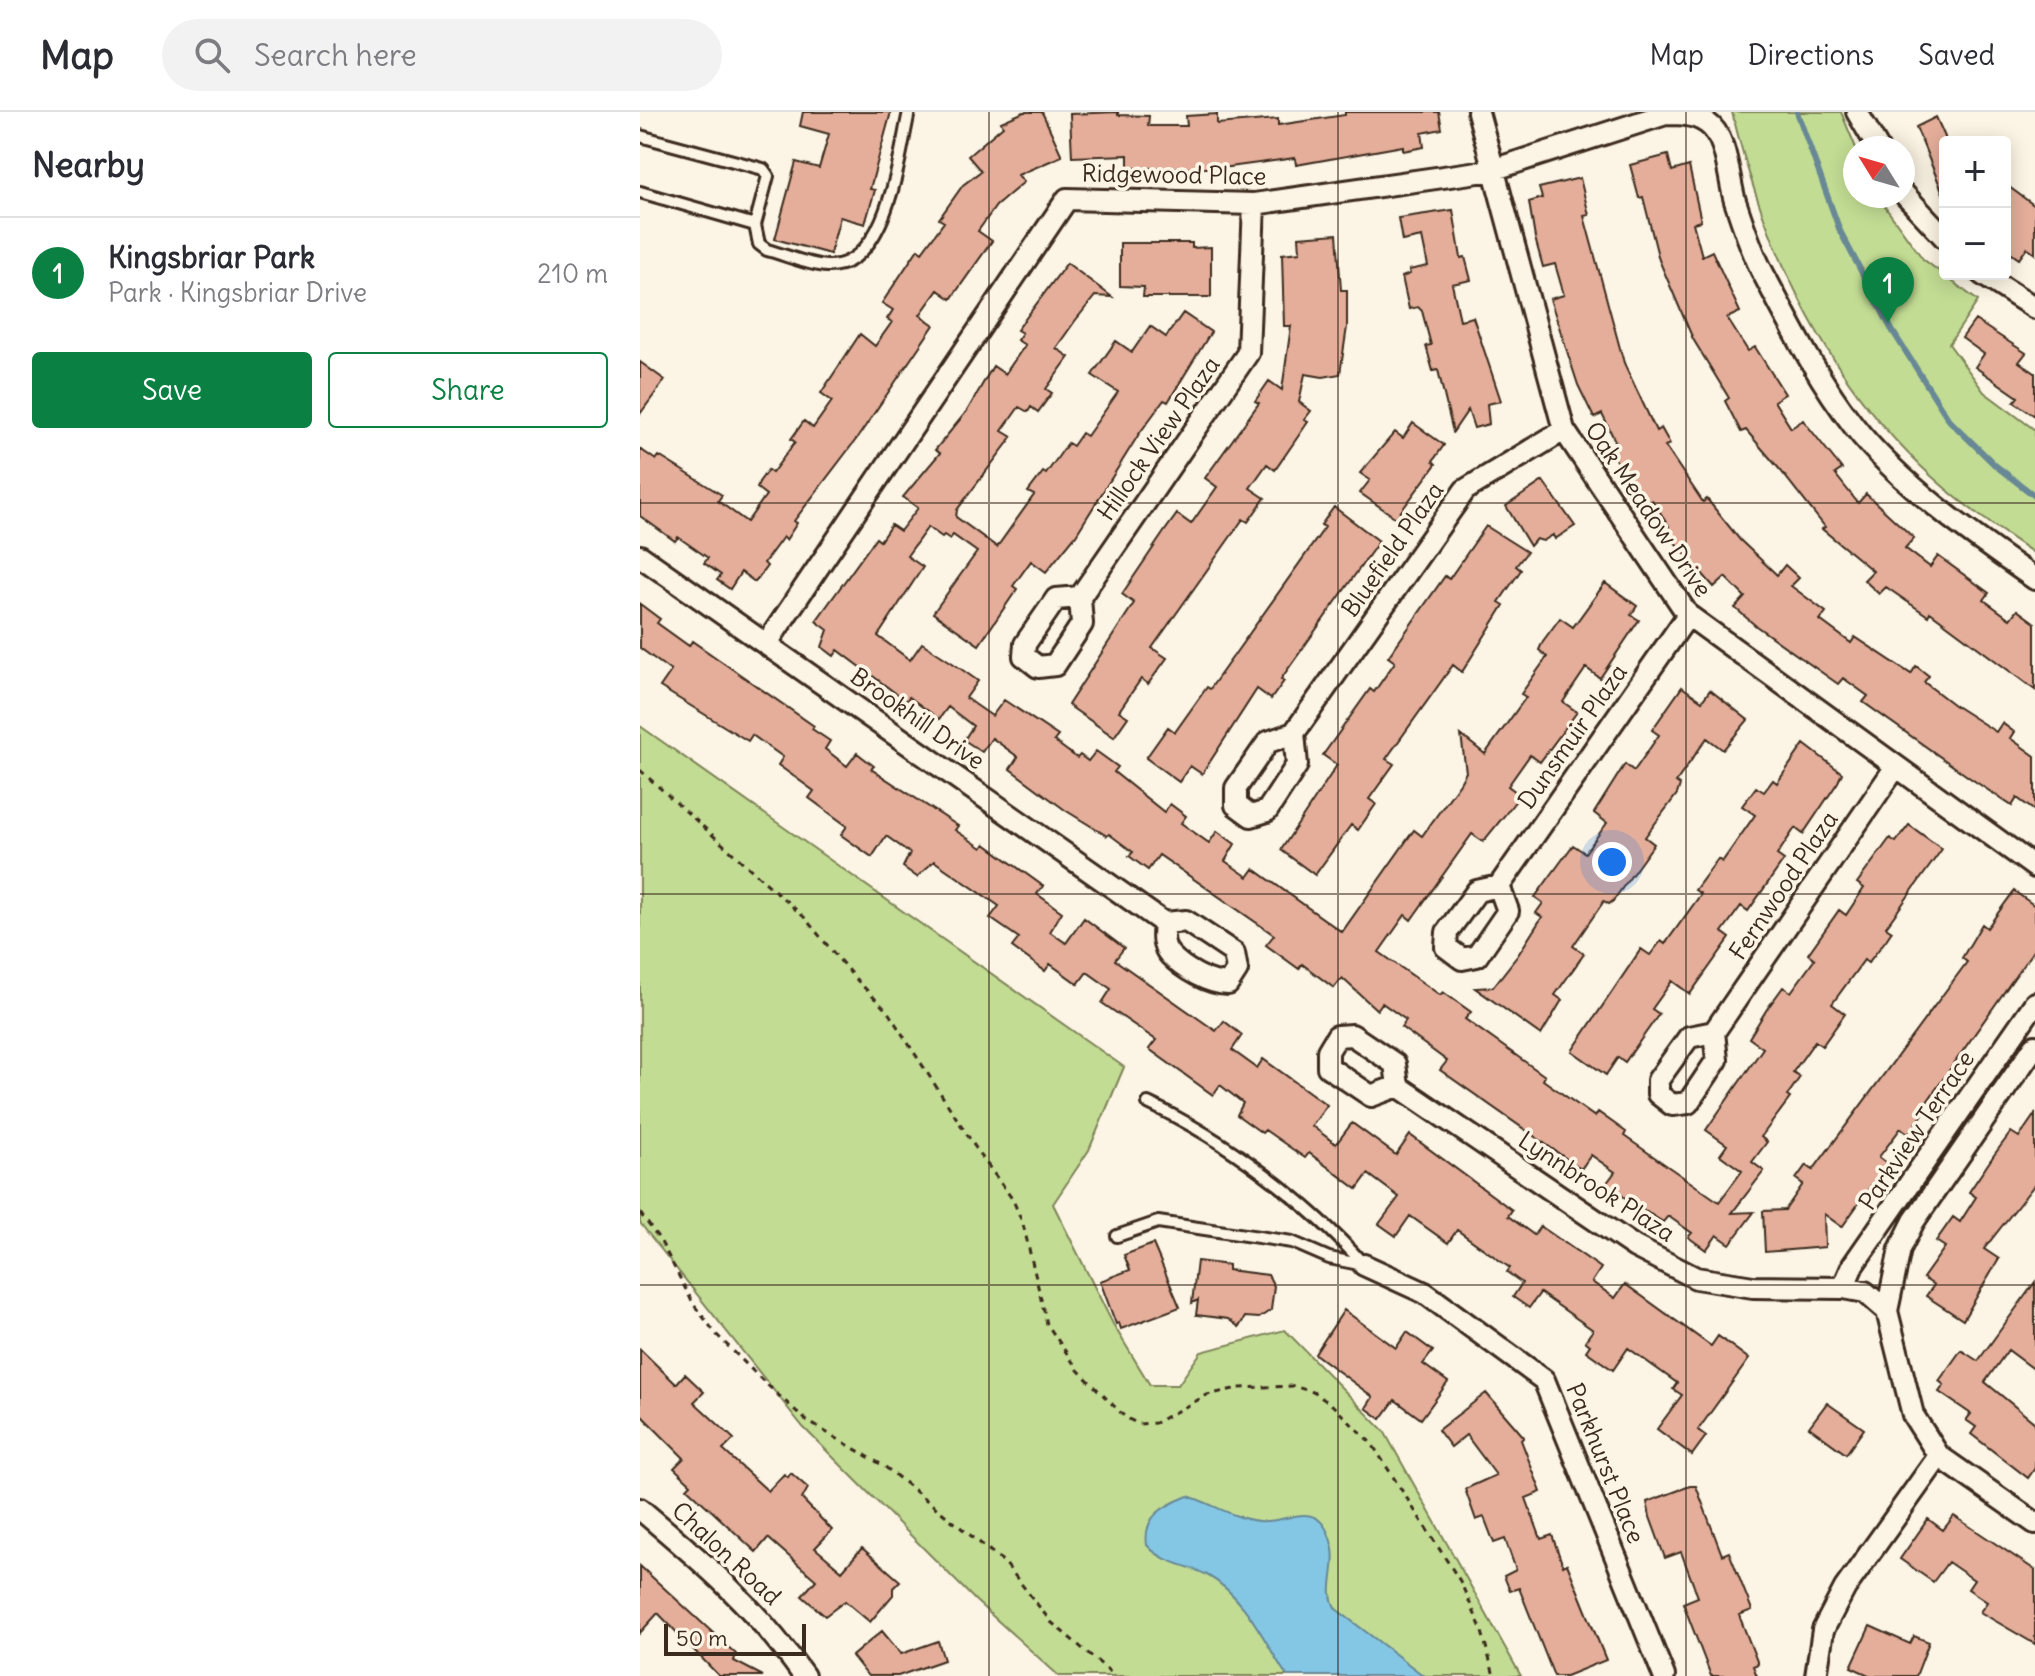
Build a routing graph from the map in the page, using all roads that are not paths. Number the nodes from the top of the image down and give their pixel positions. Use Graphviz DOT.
graph roads {
  1 [pos="909,112"];
  2 [pos="1478,112"];
  3 [pos="1857,112"];
  4 [pos="640,136"];
  5 [pos="1871,136"];
  6 [pos="1492,170"];
  7 [pos="640,192"];
  8 [pos="1254,204"];
  9 [pos="1915,206"];
  10 [pos="755,225"];
  11 [pos="1939,232"];
  12 [pos="1991,280"];
  13 [pos="2035,308"];
  14 [pos="1564,430"];
  15 [pos="640,556"];
  16 [pos="2035,579"];
  17 [pos="1080,597"];
  18 [pos="1688,615"];
  19 [pos="767,643"];
  20 [pos="1294,733"];
  21 [pos="1895,768"];
  22 [pos="2035,867"];
  23 [pos="1499,886"];
  24 [pos="1164,923"];
  25 [pos="2035,1003"];
  26 [pos="1714,1032"];
  27 [pos="2005,1046"];
  28 [pos="2030,1053"];
  29 [pos="1398,1086"];
  30 [pos="1148,1103"];
  31 [pos="1927,1161"];
  32 [pos="1945,1175"];
  33 [pos="1117,1236"];
  34 [pos="1364,1265"];
  35 [pos="1843,1288"];
  36 [pos="1887,1311"];
  37 [pos="1939,1456"];
  38 [pos="640,1509"];
  39 [pos="2035,1523"];
  40 [pos="804,1676"];
  41 [pos="1664,1676"];
  42 [pos="1816,1676"];
  1 -- 10 [label="lane"];
  2 -- 6 [label="street, Oak Meadow Drive"];
  3 -- 5 [label="street"];
  4 -- 10 [label="lane"];
  6 -- 8 [label="street, Ridgewood Place"];
  6 -- 14 [label="street, Oak Meadow Drive"];
  6 -- 16 [label="street, Ridgewood Place"];
  7 -- 10 [label="lane"];
  8 -- 17 [label="street, Hillock View Plaza"];
  8 -- 19 [label="street, Ridgewood Place"];
  9 -- 11 [label="street"];
  12 -- 13 [label="street"];
  14 -- 18 [label="street, Oak Meadow Drive"];
  14 -- 20 [label="street, Bluefield Plaza"];
  15 -- 19 [label="street, Brookhill Drive"];
  18 -- 21 [label="street, Oak Meadow Drive"];
  18 -- 23 [label="street, Dunsmuir Plaza"];
  19 -- 24 [label="street, Brookhill Drive"];
  21 -- 22 [label="street, Oak Meadow Drive"];
  21 -- 26 [label="street, Fernwood Plaza"];
  25 -- 27 [label="street, Parkview Terrace"];
  27 -- 28 [label="street"];
  27 -- 31 [label="street, Parkview Terrace"];
  28 -- 32 [label="street, Parkview Terrace"];
  29 -- 35 [label="street, Lynnbrook Plaza"];
  30 -- 34 [label="lane"];
  31 -- 32 [label="street"];
  31 -- 35 [label="street, Parkview Terrace"];
  32 -- 36 [label="street, Parkview Terrace"];
  33 -- 34 [label="lane"];
  34 -- 41 [label="street, Parkhurst Place"];
  35 -- 36 [label="street, Lynnbrook Plaza"];
  36 -- 37 [label="street"];
  37 -- 39 [label="street"];
  37 -- 42 [label="street"];
  38 -- 40 [label="street, Chalon Road"];
}
